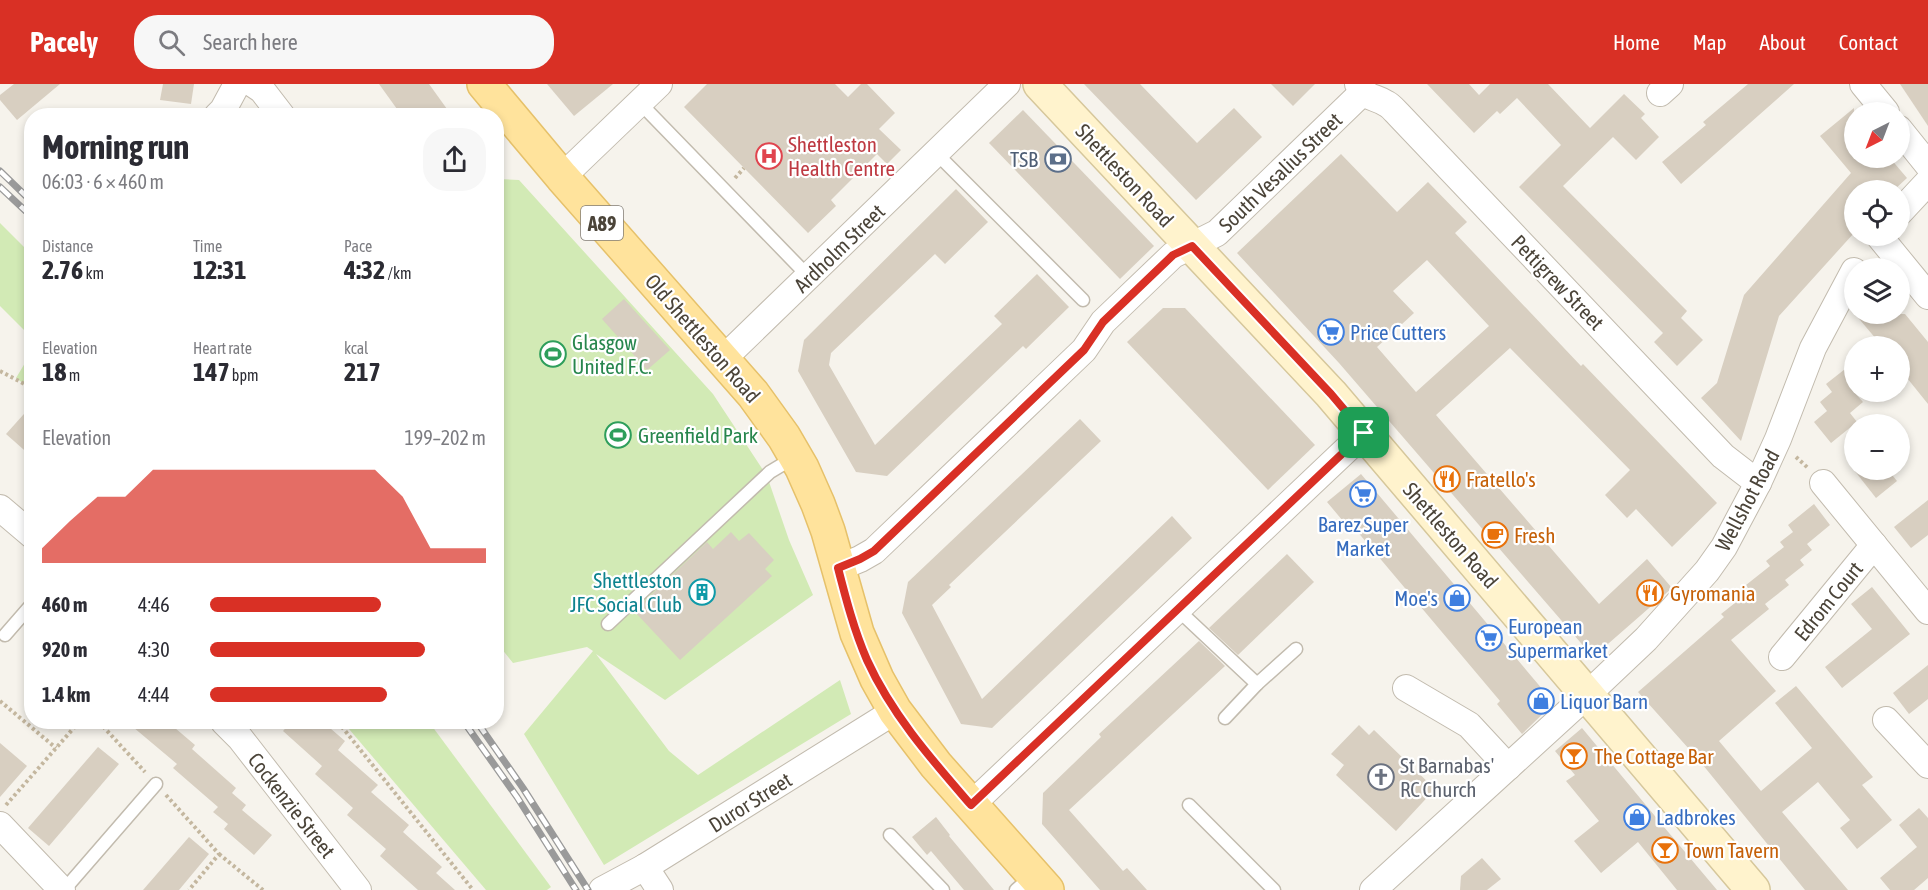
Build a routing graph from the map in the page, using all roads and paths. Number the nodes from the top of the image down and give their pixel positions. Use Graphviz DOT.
graph roads {
  1 [pos="237,84"];
  2 [pos="253,84"];
  3 [pos="484,84"];
  4 [pos="659,84"];
  5 [pos="1007,84"];
  6 [pos="1040,84"];
  7 [pos="1863,84"];
  8 [pos="1360,88"];
  9 [pos="1878,102"];
  10 [pos="640,103"];
  11 [pos="224,108"];
  12 [pos="276,108"];
  13 [pos="1910,143"];
  14 [pos="936,153"];
  15 [pos="1928,165"];
  16 [pos="562,177"];
  17 [pos="1928,183"];
  18 [pos="1910,202"];
  19 [pos="1192,246"];
  20 [pos="1886,246"];
  21 [pos="809,277"];
  22 [pos="1844,290"];
  23 [pos="1928,296"];
  24 [pos="1083,300"];
  25 [pos="722,360"];
  26 [pos="0,371"];
  27 [pos="24,384"];
  28 [pos="1364,433"];
  29 [pos="1778,439"];
  30 [pos="796,456"];
  31 [pos="1758,483"];
  32 [pos="1823,483"];
  33 [pos="0,508"];
  34 [pos="24,528"];
  35 [pos="1874,545"];
  36 [pos="838,568"];
  37 [pos="1926,606"];
  38 [pos="1177,609"];
  39 [pos="24,613"];
  40 [pos="608,624"];
  41 [pos="5,635"];
  42 [pos="1296,649"];
  43 [pos="1782,657"];
  44 [pos="1257,684"];
  45 [pos="1406,688"];
  46 [pos="1588,694"];
  47 [pos="0,701"];
  48 [pos="896,711"];
  49 [pos="1225,718"];
  50 [pos="1886,720"];
  51 [pos="24,721"];
  52 [pos="33,729"];
  53 [pos="73,729"];
  54 [pos="105,729"];
  55 [pos="231,729"];
  56 [pos="344,729"];
  57 [pos="56,748"];
  58 [pos="1927,761"];
  59 [pos="1508,767"];
  60 [pos="156,784"];
  61 [pos="971,805"];
  62 [pos="1189,806"];
  63 [pos="0,812"];
  64 [pos="0,825"];
  65 [pos="890,836"];
  66 [pos="219,854"];
  67 [pos="645,867"];
  68 [pos="1032,885"];
  69 [pos="1388,885"];
  70 [pos="63,890"];
  71 [pos="189,890"];
  72 [pos="263,890"];
  73 [pos="358,890"];
  74 [pos="473,890"];
  75 [pos="602,890"];
  76 [pos="660,890"];
  77 [pos="943,890"];
  78 [pos="1274,890"];
  79 [pos="1753,890"];
  1 -- 11 [label="street"];
  2 -- 12 [label="street"];
  3 -- 16 [label="main road, Old Shettleston Road / A89"];
  4 -- 10 [label="street"];
  5 -- 14 [label="street, Ardholm Street"];
  6 -- 19 [label="street, Shettleston Road"];
  7 -- 9 [label="street"];
  8 -- 19 [label="street, South Vesalius Street"];
  8 -- 31 [label="street, Pettigrew Street"];
  10 -- 16 [label="street"];
  10 -- 21 [label="lane"];
  13 -- 15 [label="street"];
  14 -- 21 [label="street, Ardholm Street"];
  14 -- 24 [label="lane"];
  16 -- 25 [label="main road, Old Shettleston Road / A89"];
  17 -- 18 [label="street"];
  19 -- 28 [label="street, Shettleston Road"];
  19 -- 36 [label="street, South Vesalius Street"];
  20 -- 23 [label="street"];
  21 -- 25 [label="street, Ardholm Street"];
  22 -- 29 [label="street, Wellshot Road"];
  25 -- 30 [label="main road, Old Shettleston Road / A89"];
  26 -- 27 [label="path"];
  28 -- 38 [label="street"];
  28 -- 46 [label="street, Shettleston Road"];
  29 -- 31 [label="street, Wellshot Road"];
  29 -- 32 [label="path"];
  30 -- 36 [label="main road, Old Shettleston Road / A89"];
  30 -- 40 [label="lane"];
  31 -- 46 [label="street, Wellshot Road"];
  32 -- 35 [label="street, Edrom Court"];
  33 -- 34 [label="street"];
  35 -- 37 [label="street, Edrom Court"];
  35 -- 43 [label="street, Edrom Court"];
  36 -- 48 [label="main road, Old Shettleston Road / A89"];
  38 -- 44 [label="lane"];
  38 -- 61 [label="street"];
  39 -- 41 [label="lane"];
  42 -- 44 [label="lane"];
  44 -- 49 [label="lane"];
  45 -- 59 [label="street"];
  46 -- 59 [label="street, Wellshot Road"];
  46 -- 79 [label="street, Shettleston Road"];
  47 -- 51 [label="path"];
  48 -- 61 [label="main road, Old Shettleston Road / A89"];
  48 -- 67 [label="street, Duror Street"];
  50 -- 58 [label="street"];
  52 -- 57 [label="path"];
  53 -- 57 [label="path"];
  54 -- 60 [label="path"];
  55 -- 73 [label="street, Cockenzie Street"];
  56 -- 74 [label="path"];
  57 -- 63 [label="path"];
  59 -- 69 [label="street, Wellshot Road"];
  60 -- 66 [label="path"];
  60 -- 70 [label="lane"];
  61 -- 68 [label="main road, Old Shettleston Road / A89"];
  62 -- 78 [label="lane"];
  64 -- 70 [label="street"];
  65 -- 77 [label="lane"];
  66 -- 71 [label="path"];
  66 -- 72 [label="path"];
  67 -- 75 [label="street, Duror Street"];
  67 -- 76 [label="street"];
}
